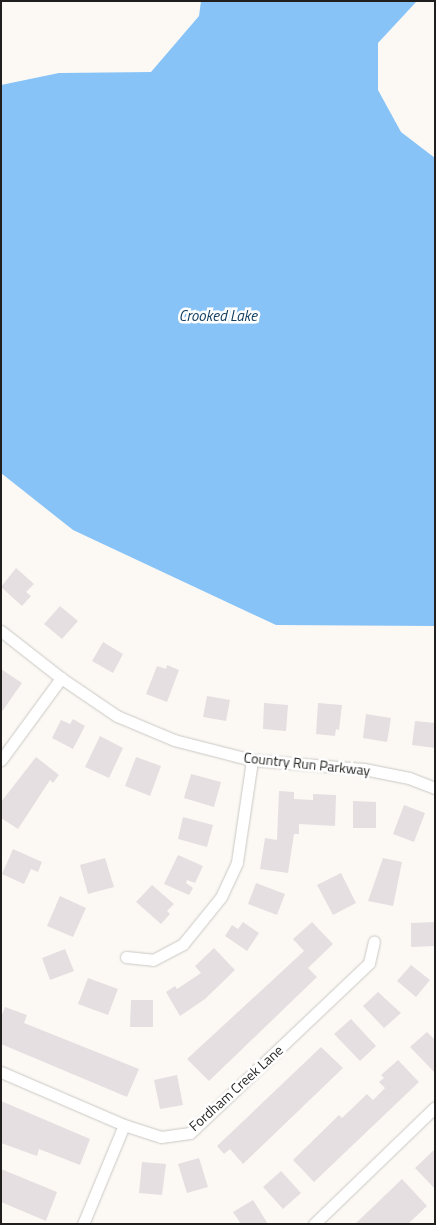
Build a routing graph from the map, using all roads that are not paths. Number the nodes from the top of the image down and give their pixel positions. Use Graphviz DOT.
graph roads {
  1 [pos="1,631"];
  2 [pos="61,678"];
  3 [pos="1,760"];
  4 [pos="252,760"];
  5 [pos="435,788"];
  6 [pos="374,942"];
  7 [pos="126,956"];
  8 [pos="1,1072"];
  9 [pos="435,1107"];
  10 [pos="124,1125"];
  11 [pos="83,1224"];
  12 [pos="314,1224"];
  1 -- 2 [label="street, Country Run Parkway"];
  2 -- 3 [label="street"];
  2 -- 4 [label="street, Country Run Parkway"];
  4 -- 5 [label="street, Country Run Parkway"];
  4 -- 7 [label="street"];
  6 -- 10 [label="street, Fordham Creek Lane"];
  8 -- 10 [label="street, Fordham Creek Lane"];
  9 -- 12 [label="street"];
  10 -- 11 [label="street"];
}
